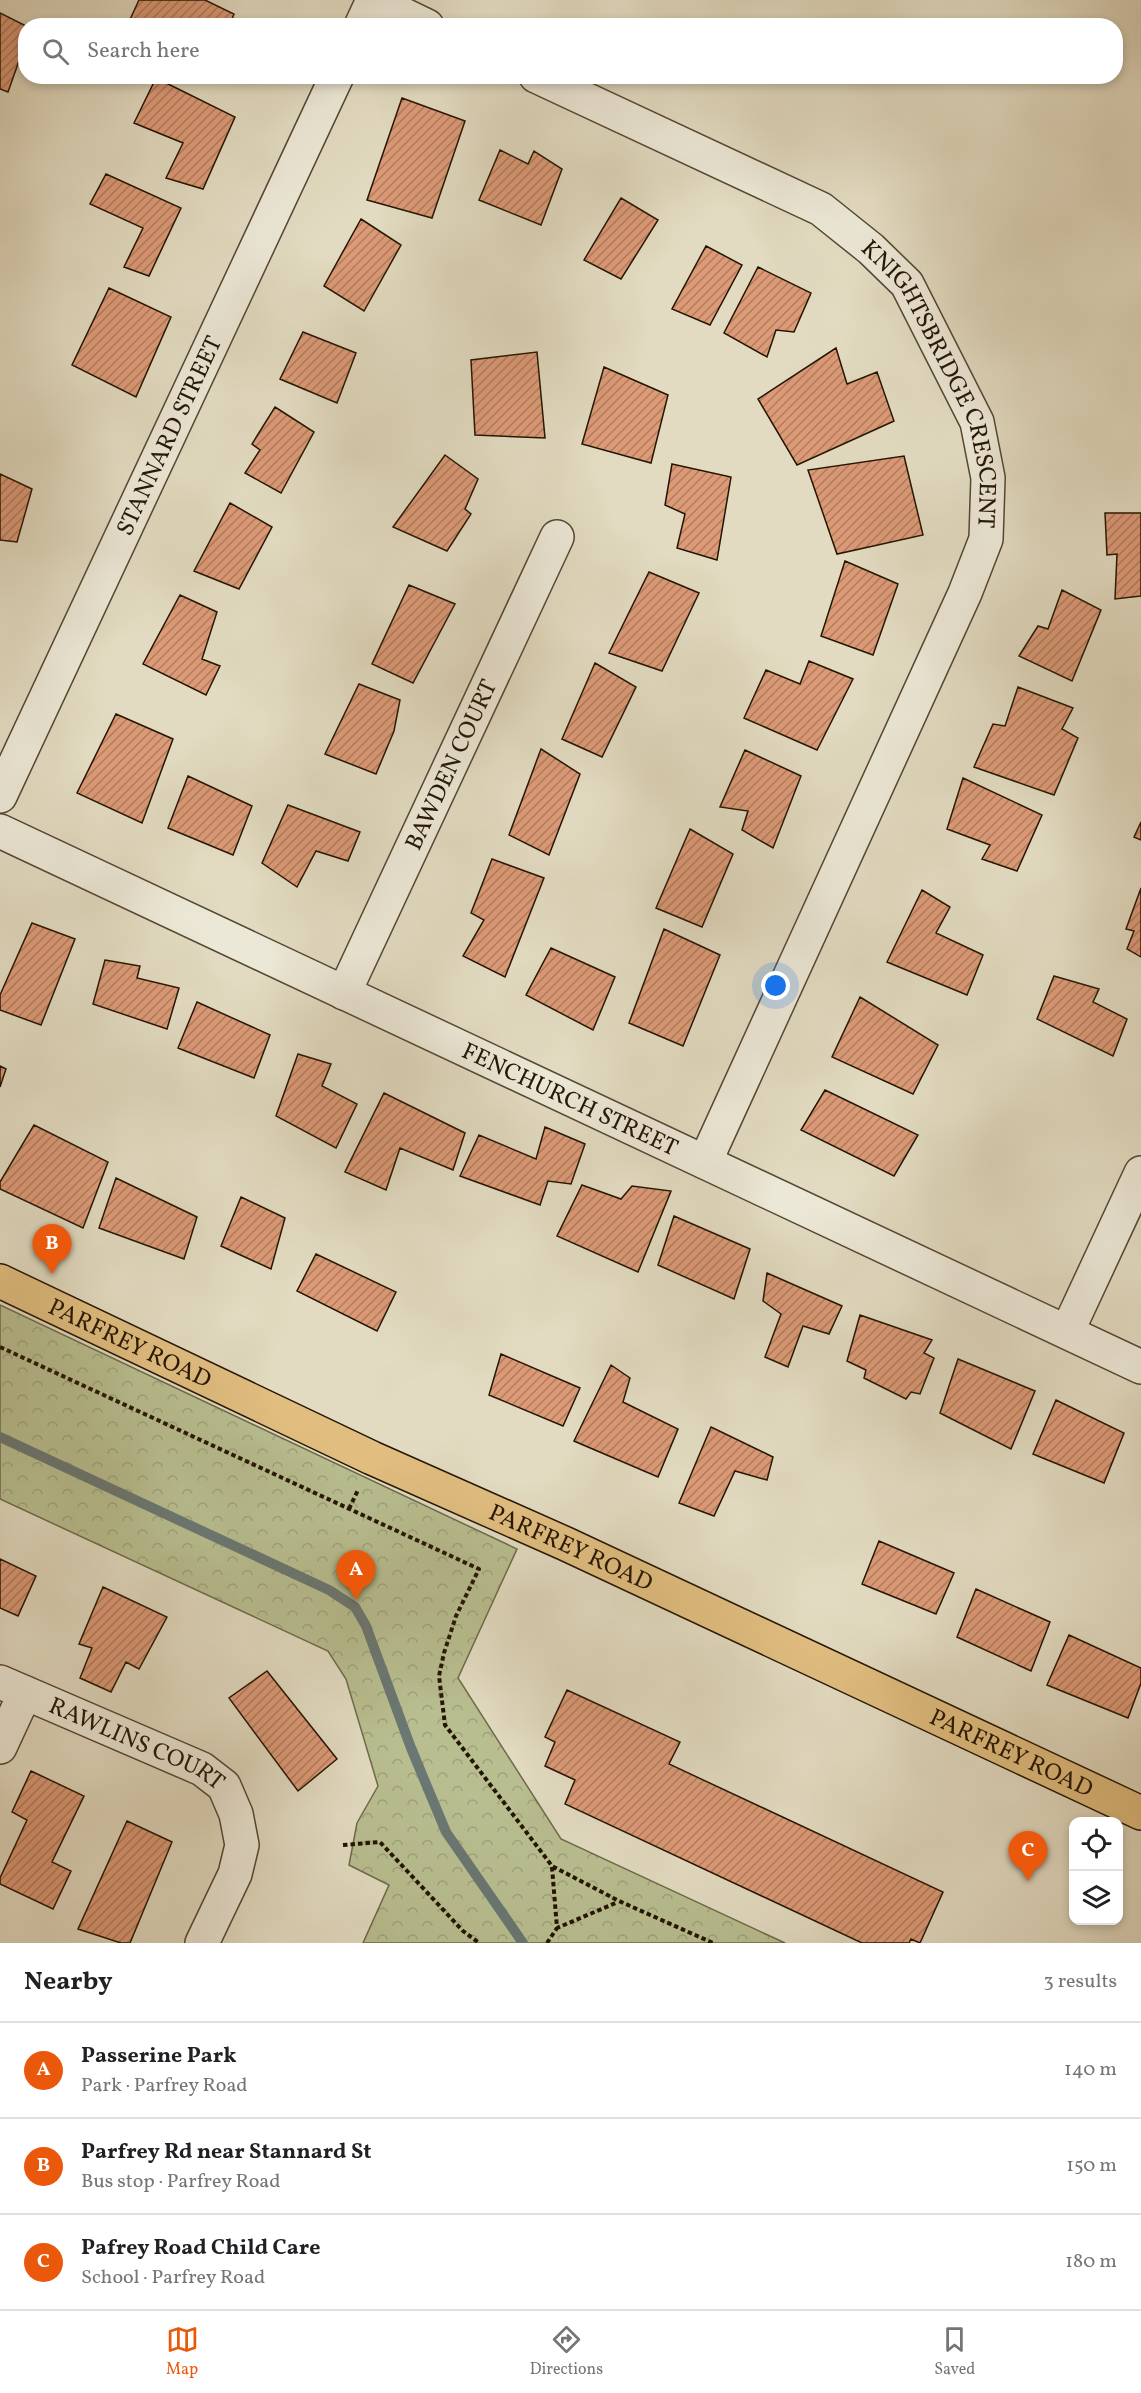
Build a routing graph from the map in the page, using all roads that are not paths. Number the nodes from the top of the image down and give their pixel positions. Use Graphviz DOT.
graph roads {
  1 [pos="373,0"];
  2 [pos="365,18"];
  3 [pos="410,18"];
  4 [pos="333,84"];
  5 [pos="553,84"];
  6 [pos="557,537"];
  7 [pos="0,796"];
  8 [pos="0,831"];
  9 [pos="344,993"];
  10 [pos="705,1162"];
  11 [pos="1141,1173"];
  12 [pos="0,1281"];
  13 [pos="1067,1332"];
  14 [pos="1141,1367"];
  15 [pos="12,1688"];
  16 [pos="0,1747"];
  17 [pos="1141,1813"];
  18 [pos="202,1943"];
  1 -- 2 [label="street"];
  1 -- 3 [label="street"];
  4 -- 7 [label="street, STANNARD STREET"];
  5 -- 10 [label="street, KNIGHTSBRIDGE CRESCENT"];
  6 -- 9 [label="street, BAWDEN COURT"];
  8 -- 9 [label="street, FENCHURCH STREET"];
  9 -- 10 [label="street, FENCHURCH STREET"];
  10 -- 13 [label="street, FENCHURCH STREET"];
  11 -- 13 [label="street"];
  12 -- 17 [label="main road, PARFREY ROAD"];
  13 -- 14 [label="street, FENCHURCH STREET"];
  15 -- 16 [label="street, RAWLINS COURT"];
  15 -- 18 [label="street, RAWLINS COURT"];
}
